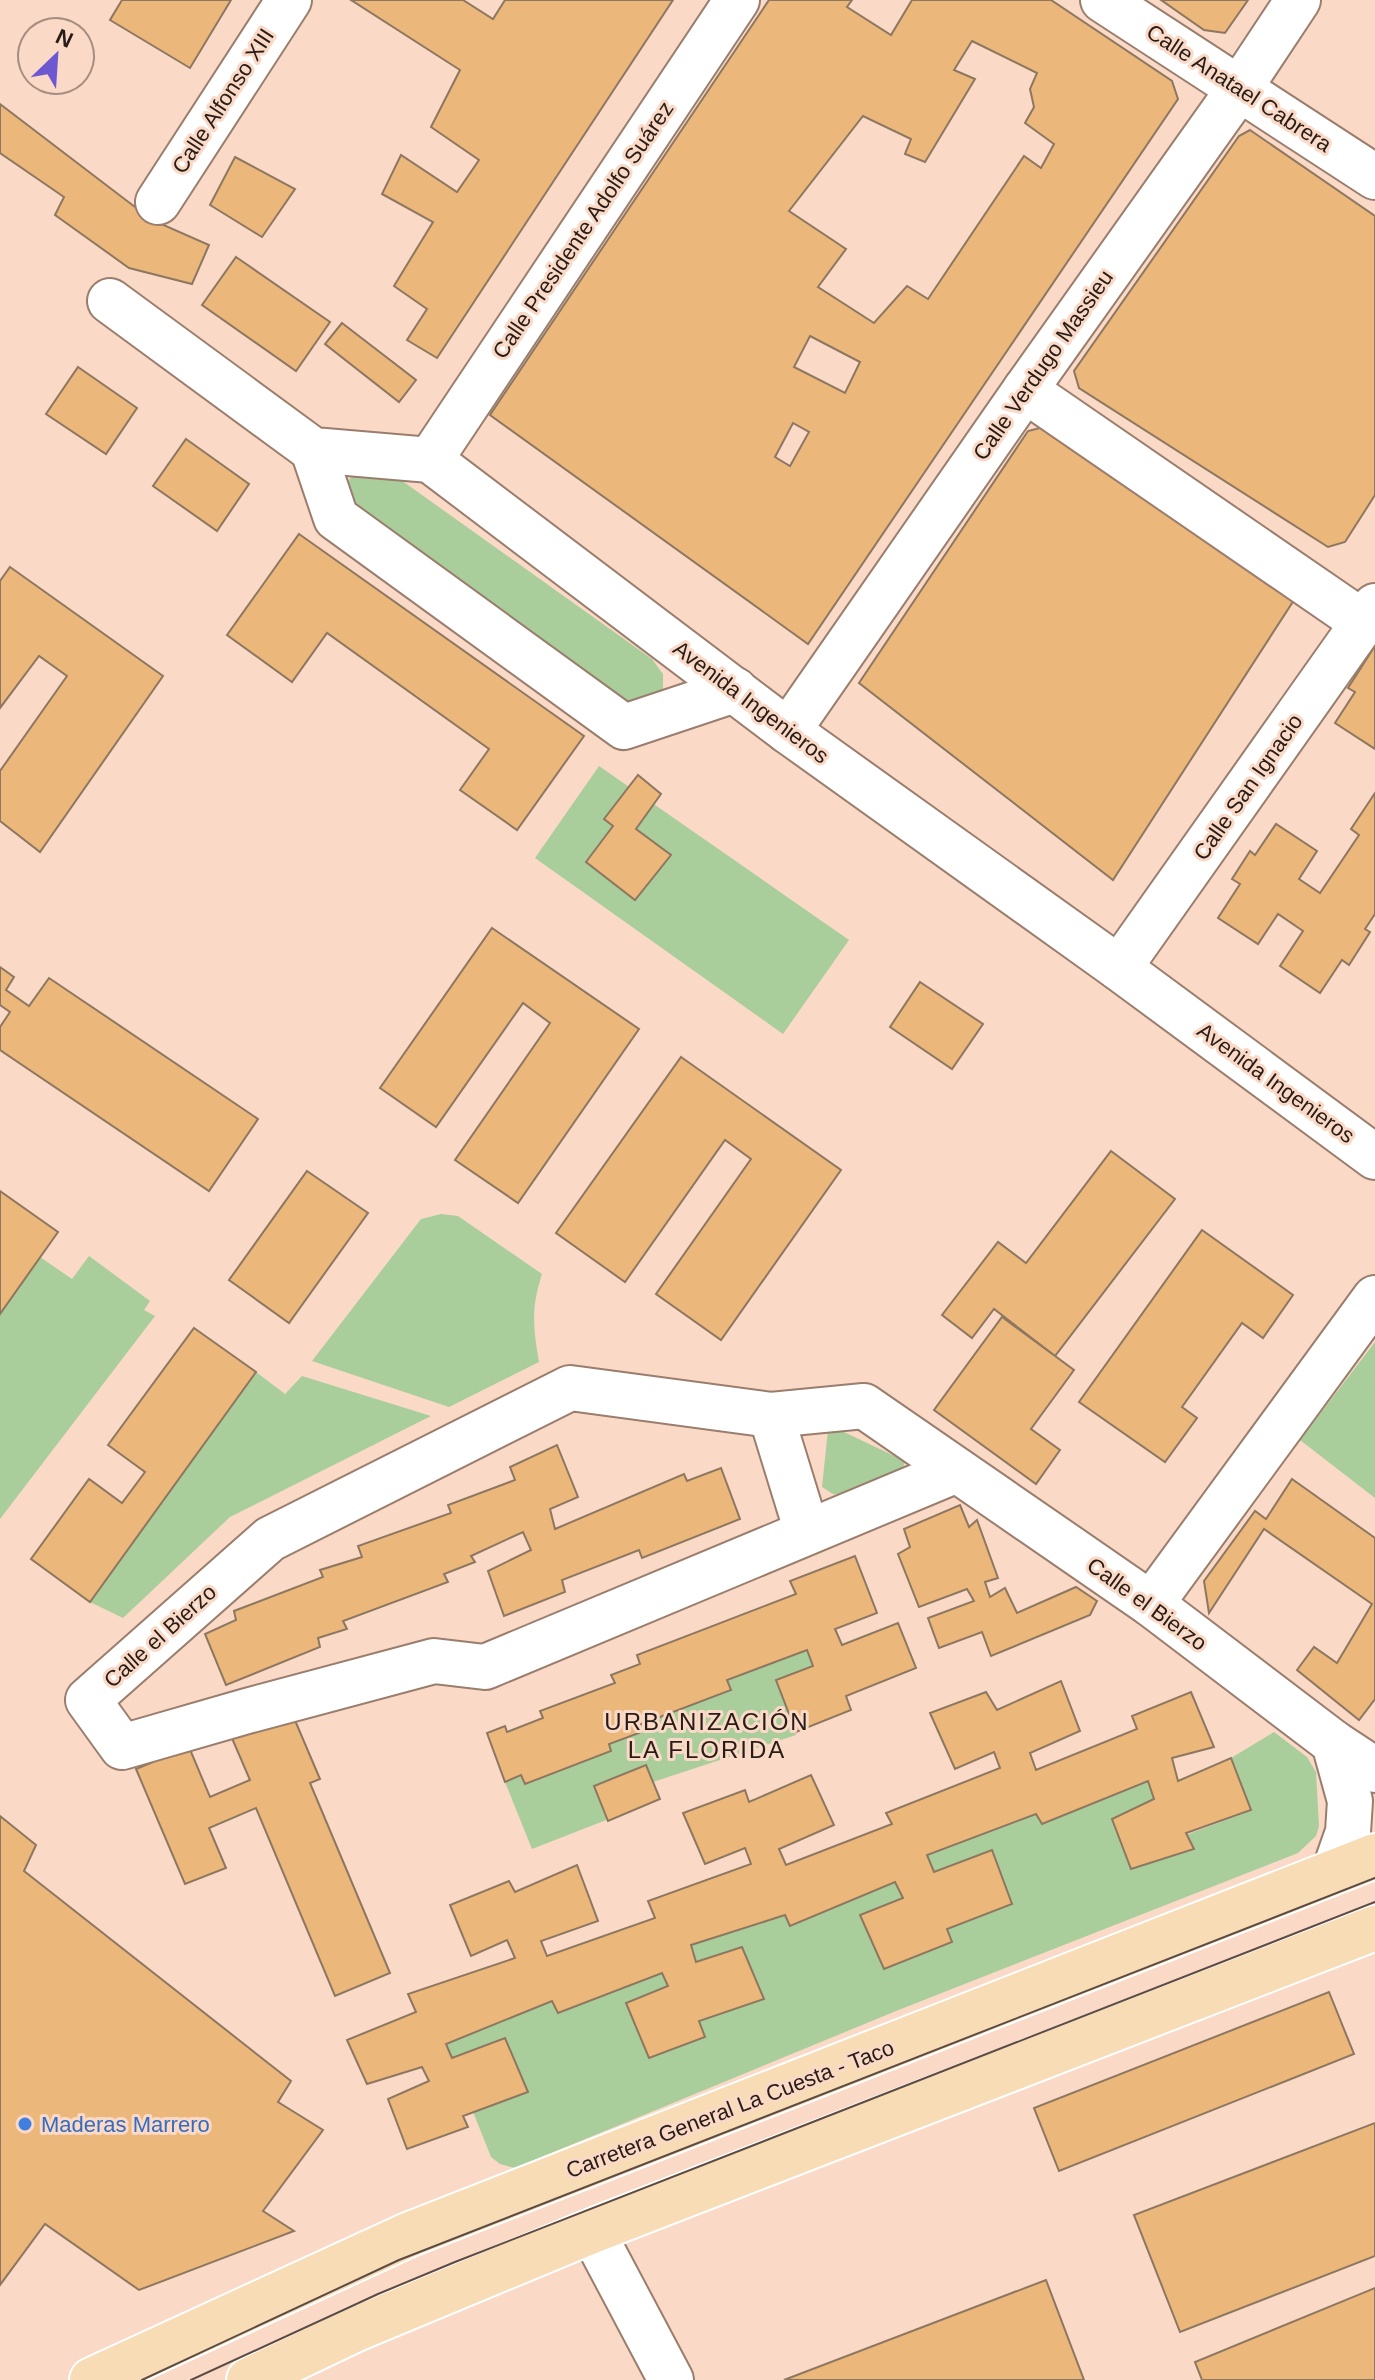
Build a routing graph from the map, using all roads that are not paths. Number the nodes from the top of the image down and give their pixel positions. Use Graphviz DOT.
graph roads {
  1 [pos="289,0"];
  2 [pos="737,0"];
  3 [pos="1103,0"];
  4 [pos="1298,0"];
  5 [pos="1239,89"];
  6 [pos="1375,177"];
  7 [pos="158,202"];
  8 [pos="110,301"];
  9 [pos="1025,390"];
  10 [pos="313,450"];
  11 [pos="430,460"];
  12 [pos="1370,615"];
  13 [pos="735,690"];
  14 [pos="788,731"];
  15 [pos="1119,968"];
  16 [pos="1372,1147"];
  17 [pos="1375,1298"];
  18 [pos="771,1415"];
  19 [pos="957,1470"];
  20 [pos="807,1532"];
  21 [pos="1151,1604"];
  22 [pos="1334,1743"];
  23 [pos="1375,1770"];
  24 [pos="1375,1856"];
  25 [pos="1334,1872"];
  26 [pos="1375,1928"];
  27 [pos="592,2231"];
  28 [pos="92,2380"];
  29 [pos="249,2380"];
  30 [pos="671,2380"];
  1 -- 7 [label="street, Calle Alfonso XIII"];
  2 -- 11 [label="street, Calle Presidente Adolfo Suárez"];
  3 -- 5 [label="street, Calle Anatael Cabrera"];
  4 -- 5 [label="street, Calle Verdugo Massieu"];
  5 -- 6 [label="street, Calle Anatael Cabrera"];
  5 -- 9 [label="street, Calle Verdugo Massieu"];
  8 -- 10 [label="street"];
  9 -- 12 [label="street"];
  9 -- 14 [label="street, Calle Verdugo Massieu"];
  10 -- 11 [label="street"];
  10 -- 13 [label="street"];
  11 -- 13 [label="street, Avenida Ingenieros"];
  12 -- 15 [label="street, Calle San Ignacio"];
  13 -- 14 [label="street, Avenida Ingenieros"];
  14 -- 15 [label="street, Avenida Ingenieros"];
  15 -- 16 [label="street, Avenida Ingenieros"];
  17 -- 21 [label="street"];
  18 -- 19 [label="street, Calle el Bierzo"];
  18 -- 20 [label="street"];
  18 -- 20 [label="street, Calle el Bierzo"];
  19 -- 20 [label="street, Calle el Bierzo"];
  19 -- 21 [label="street, Calle el Bierzo"];
  21 -- 22 [label="street, Calle el Bierzo"];
  22 -- 23 [label="street, Calle el Bierzo"];
  22 -- 25 [label="street"];
  24 -- 25 [label="main road, Carretera General La Cuesta - Taco"];
  25 -- 28 [label="main road, Carretera General La Cuesta - Taco"];
  26 -- 27 [label="main road"];
  27 -- 29 [label="main road"];
  27 -- 30 [label="street"];
}
